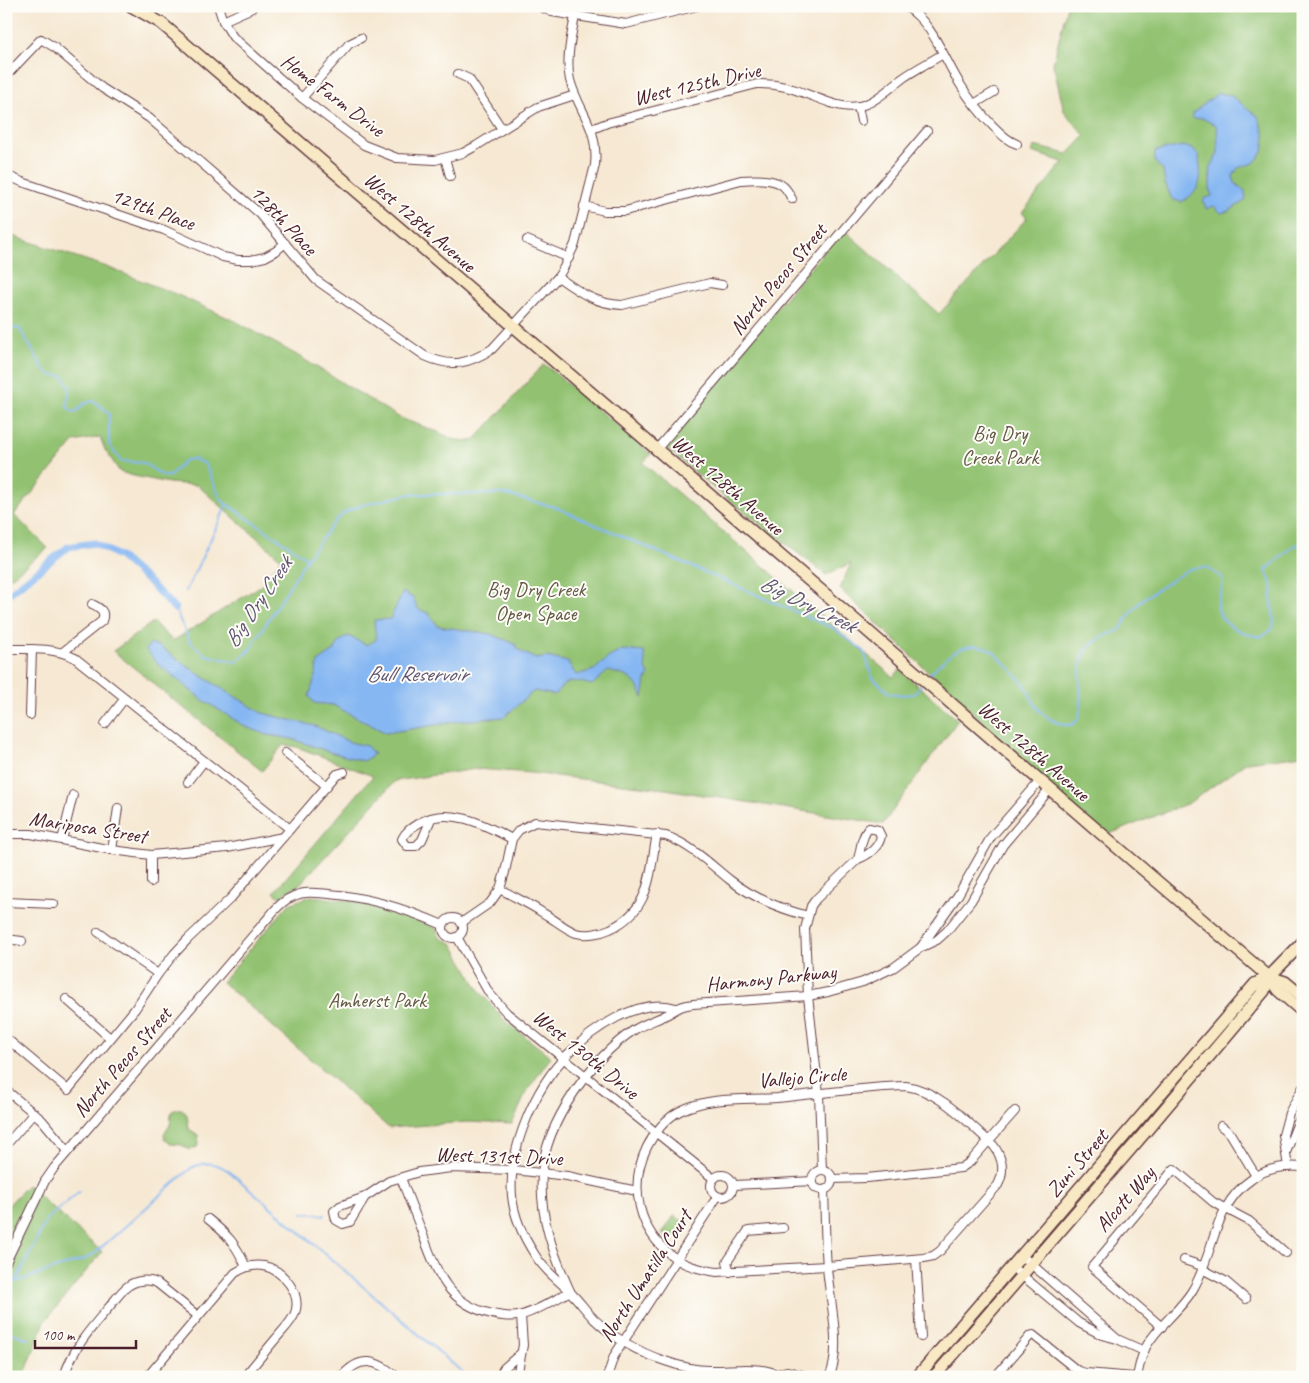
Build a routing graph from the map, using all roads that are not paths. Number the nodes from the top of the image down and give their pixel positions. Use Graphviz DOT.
graph roads {
  1 [pos="131,6"];
  2 [pos="148,6"];
  3 [pos="218,6"];
  4 [pos="539,6"];
  5 [pos="577,6"];
  6 [pos="697,6"];
  7 [pos="905,6"];
  8 [pos="252,8"];
  9 [pos="575,16"];
  10 [pos="223,21"];
  11 [pos="161,23"];
  12 [pos="362,38"];
  13 [pos="942,54"];
  14 [pos="458,74"];
  15 [pos="6,76"];
  16 [pos="994,92"];
  17 [pos="575,95"];
  18 [pos="302,98"];
  19 [pos="974,104"];
  20 [pos="858,106"];
  21 [pos="861,121"];
  22 [pos="502,129"];
  23 [pos="592,129"];
  24 [pos="927,131"];
  25 [pos="1017,144"];
  26 [pos="445,158"];
  27 [pos="6,175"];
  28 [pos="450,176"];
  29 [pos="792,199"];
  30 [pos="584,206"];
  31 [pos="527,240"];
  32 [pos="284,244"];
  33 [pos="569,258"];
  34 [pos="558,277"];
  35 [pos="722,285"];
  36 [pos="514,327"];
  37 [pos="657,450"];
  38 [pos="92,604"];
  39 [pos="6,649"];
  40 [pos="32,649"];
  41 [pos="63,652"];
  42 [pos="125,698"];
  43 [pos="30,715"];
  44 [pos="105,724"];
  45 [pos="285,753"];
  46 [pos="204,761"];
  47 [pos="344,772"];
  48 [pos="1040,781"];
  49 [pos="188,782"];
  50 [pos="327,786"];
  51 [pos="1050,789"];
  52 [pos="73,795"];
  53 [pos="118,808"];
  54 [pos="431,819"];
  55 [pos="290,829"];
  56 [pos="6,834"];
  57 [pos="657,834"];
  58 [pos="283,837"];
  59 [pos="512,839"];
  60 [pos="62,840"];
  61 [pos="989,842"];
  62 [pos="112,850"];
  63 [pos="999,850"];
  64 [pos="152,855"];
  65 [pos="858,859"];
  66 [pos="151,882"];
  67 [pos="500,889"];
  68 [pos="6,902"];
  69 [pos="54,904"];
  70 [pos="808,916"];
  71 [pos="461,923"];
  72 [pos="443,925"];
  73 [pos="98,932"];
  74 [pos="457,937"];
  75 [pos="6,939"];
  76 [pos="22,941"];
  77 [pos="1303,942"];
  78 [pos="920,948"];
  79 [pos="158,974"];
  80 [pos="1269,977"];
  81 [pos="808,996"];
  82 [pos="1303,997"];
  83 [pos="66,999"];
  84 [pos="676,1008"];
  85 [pos="1303,1012"];
  86 [pos="6,1038"];
  87 [pos="110,1038"];
  88 [pos="563,1058"];
  89 [pos="587,1077"];
  90 [pos="1303,1087"];
  91 [pos="6,1090"];
  92 [pos="819,1094"];
  93 [pos="1015,1110"];
  94 [pos="34,1113"];
  95 [pos="1303,1113"];
  96 [pos="1222,1126"];
  97 [pos="656,1134"];
  98 [pos="988,1141"];
  99 [pos="6,1145"];
  100 [pos="1286,1150"];
  101 [pos="68,1151"];
  102 [pos="1288,1167"];
  103 [pos="1303,1167"];
  104 [pos="514,1170"];
  105 [pos="822,1170"];
  106 [pos="542,1173"];
  107 [pos="1256,1176"];
  108 [pos="401,1178"];
  109 [pos="714,1179"];
  110 [pos="832,1179"];
  111 [pos="813,1181"];
  112 [pos="734,1186"];
  113 [pos="824,1190"];
  114 [pos="636,1191"];
  115 [pos="365,1197"];
  116 [pos="717,1197"];
  117 [pos="1225,1208"];
  118 [pos="208,1219"];
  119 [pos="783,1228"];
  120 [pos="1286,1253"];
  121 [pos="1022,1256"];
  122 [pos="676,1259"];
  123 [pos="916,1259"];
  124 [pos="1184,1260"];
  125 [pos="6,1262"];
  126 [pos="1032,1264"];
  127 [pos="827,1266"];
  128 [pos="246,1267"];
  129 [pos="1012,1267"];
  130 [pos="1202,1267"];
  131 [pos="730,1272"];
  132 [pos="1022,1275"];
  133 [pos="570,1291"];
  134 [pos="1246,1299"];
  135 [pos="198,1316"];
  136 [pos="521,1316"];
  137 [pos="1162,1327"];
  138 [pos="921,1337"];
  139 [pos="1118,1339"];
  140 [pos="623,1342"];
  141 [pos="1144,1351"];
  142 [pos="520,1354"];
  143 [pos="1076,1374"];
  144 [pos="781,1375"];
  145 [pos="64,1377"];
  146 [pos="147,1377"];
  147 [pos="244,1377"];
  148 [pos="341,1377"];
  149 [pos="397,1377"];
  150 [pos="499,1377"];
  151 [pos="517,1377"];
  152 [pos="607,1377"];
  153 [pos="810,1377"];
  154 [pos="829,1377"];
  155 [pos="917,1377"];
  156 [pos="934,1377"];
  157 [pos="995,1377"];
  158 [pos="1135,1377"];
  1 -- 11 [label="main road, West 128th Avenue"];
  2 -- 11 [label="main road, West 128th Avenue"];
  3 -- 10 [label="street, Home Farm Drive"];
  4 -- 9 [label="street"];
  5 -- 9 [label="street, 128th Place"];
  6 -- 9 [label="street"];
  7 -- 13 [label="street"];
  8 -- 10 [label="street"];
  9 -- 17 [label="street, 128th Place"];
  10 -- 18 [label="street, Home Farm Drive"];
  11 -- 36 [label="main road, West 128th Avenue"];
  12 -- 18 [label="street"];
  13 -- 19 [label="street"];
  13 -- 20 [label="street, West 125th Drive"];
  14 -- 22 [label="street"];
  15 -- 32 [label="street, 128th Place"];
  16 -- 19 [label="street"];
  17 -- 22 [label="street, Home Farm Drive"];
  17 -- 23 [label="street, 128th Place"];
  18 -- 26 [label="street, Home Farm Drive"];
  19 -- 25 [label="street"];
  20 -- 21 [label="street"];
  20 -- 23 [label="street, West 125th Drive"];
  22 -- 26 [label="street, Home Farm Drive"];
  23 -- 30 [label="street, 128th Place"];
  24 -- 37 [label="street, North Pecos Street"];
  26 -- 28 [label="street"];
  27 -- 32 [label="street, 129th Place"];
  29 -- 30 [label="street"];
  30 -- 33 [label="street, 128th Place"];
  31 -- 33 [label="street"];
  32 -- 36 [label="street, 128th Place"];
  33 -- 34 [label="street, 128th Place"];
  34 -- 35 [label="street"];
  34 -- 36 [label="street, 128th Place"];
  36 -- 37 [label="main road, West 128th Avenue"];
  37 -- 48 [label="main road, West 128th Avenue"];
  38 -- 41 [label="street"];
  39 -- 40 [label="street"];
  40 -- 41 [label="street"];
  40 -- 43 [label="street"];
  41 -- 42 [label="street"];
  42 -- 44 [label="street"];
  42 -- 46 [label="street"];
  45 -- 50 [label="street"];
  46 -- 49 [label="street"];
  46 -- 55 [label="street"];
  47 -- 50 [label="street"];
  48 -- 51 [label="main road, West 128th Avenue"];
  48 -- 61 [label="street, Harmony Parkway"];
  50 -- 55 [label="street"];
  51 -- 63 [label="street, Harmony Parkway"];
  51 -- 80 [label="main road, West 128th Avenue"];
  52 -- 60 [label="street"];
  53 -- 62 [label="street"];
  54 -- 59 [label="street"];
  55 -- 58 [label="street"];
  56 -- 60 [label="street, Mariposa Street"];
  57 -- 59 [label="street"];
  57 -- 67 [label="street"];
  57 -- 70 [label="street"];
  58 -- 64 [label="street, Mariposa Street"];
  58 -- 79 [label="street"];
  59 -- 67 [label="street"];
  60 -- 62 [label="street, Mariposa Street"];
  61 -- 63 [label="street"];
  61 -- 78 [label="street, Harmony Parkway"];
  62 -- 64 [label="street, Mariposa Street"];
  63 -- 78 [label="street, Harmony Parkway"];
  64 -- 66 [label="street"];
  65 -- 70 [label="street"];
  67 -- 71 [label="street"];
  68 -- 69 [label="street"];
  70 -- 81 [label="street"];
  71 -- 72 [label="street"];
  71 -- 74 [label="street"];
  72 -- 74 [label="street"];
  72 -- 101 [label="street, North Pecos Street"];
  73 -- 79 [label="street"];
  74 -- 88 [label="street, West 130th Drive"];
  75 -- 76 [label="street"];
  77 -- 80 [label="main road, Zuni Street"];
  78 -- 81 [label="street, Harmony Parkway"];
  79 -- 87 [label="street"];
  80 -- 82 [label="main road"];
  80 -- 85 [label="main road"];
  80 -- 121 [label="main road, Zuni Street"];
  80 -- 126 [label="main road, Zuni Street"];
  81 -- 84 [label="street, Harmony Parkway"];
  81 -- 92 [label="street"];
  83 -- 87 [label="street"];
  84 -- 88 [label="street, Harmony Parkway"];
  84 -- 89 [label="street, Harmony Parkway"];
  86 -- 87 [label="street"];
  88 -- 89 [label="street, West 130th Drive"];
  88 -- 104 [label="street, Harmony Parkway"];
  89 -- 97 [label="street, West 130th Drive"];
  89 -- 106 [label="street, Harmony Parkway"];
  90 -- 100 [label="street"];
  91 -- 94 [label="street"];
  92 -- 97 [label="street, Vallejo Circle"];
  92 -- 98 [label="street, Vallejo Circle"];
  92 -- 105 [label="street"];
  93 -- 98 [label="street"];
  94 -- 99 [label="street"];
  94 -- 101 [label="street"];
  95 -- 100 [label="street"];
  96 -- 107 [label="street"];
  97 -- 109 [label="street, West 130th Drive"];
  97 -- 114 [label="street, Vallejo Circle"];
  98 -- 110 [label="street"];
  98 -- 123 [label="street, Vallejo Circle"];
  100 -- 102 [label="street"];
  101 -- 125 [label="street, North Pecos Street"];
  102 -- 103 [label="street"];
  102 -- 107 [label="street"];
  104 -- 106 [label="street, West 131st Drive"];
  104 -- 108 [label="street, West 131st Drive"];
  104 -- 133 [label="street, Harmony Parkway"];
  105 -- 110 [label="street"];
  105 -- 111 [label="street"];
  106 -- 114 [label="street, West 131st Drive"];
  106 -- 133 [label="street, Harmony Parkway"];
  107 -- 117 [label="street"];
  108 -- 115 [label="street, West 131st Drive"];
  108 -- 136 [label="street"];
  109 -- 112 [label="street"];
  109 -- 116 [label="street"];
  110 -- 113 [label="street"];
  111 -- 112 [label="street"];
  111 -- 113 [label="street"];
  112 -- 116 [label="street"];
  113 -- 127 [label="street"];
  114 -- 122 [label="street, Vallejo Circle"];
  116 -- 122 [label="street, North Umatilla Court"];
  117 -- 120 [label="street, Alcott Way"];
  117 -- 130 [label="street"];
  117 -- 137 [label="street, Alcott Way"];
  118 -- 128 [label="street"];
  119 -- 131 [label="street"];
  121 -- 126 [label="street"];
  121 -- 129 [label="main road, Zuni Street"];
  122 -- 131 [label="street, Vallejo Circle"];
  122 -- 140 [label="street, North Umatilla Court"];
  123 -- 127 [label="street, Vallejo Circle"];
  123 -- 138 [label="street"];
  124 -- 130 [label="street"];
  126 -- 132 [label="main road, Zuni Street"];
  126 -- 139 [label="street"];
  127 -- 131 [label="street, Vallejo Circle"];
  127 -- 154 [label="street"];
  128 -- 135 [label="street"];
  128 -- 147 [label="street"];
  129 -- 132 [label="street"];
  129 -- 155 [label="main road, Zuni Street"];
  130 -- 134 [label="street"];
  130 -- 137 [label="street"];
  132 -- 139 [label="street"];
  132 -- 156 [label="main road, Zuni Street"];
  133 -- 136 [label="street"];
  133 -- 140 [label="street, Harmony Parkway"];
  135 -- 145 [label="street"];
  135 -- 146 [label="street"];
  136 -- 142 [label="street"];
  137 -- 141 [label="street"];
  139 -- 141 [label="street"];
  140 -- 144 [label="street, Harmony Parkway"];
  140 -- 152 [label="street, North Umatilla Court"];
  141 -- 158 [label="street"];
  142 -- 150 [label="street"];
  142 -- 151 [label="street"];
  143 -- 157 [label="street"];
  143 -- 158 [label="street"];
  144 -- 153 [label="street, Harmony Parkway"];
  148 -- 149 [label="street"];
}
